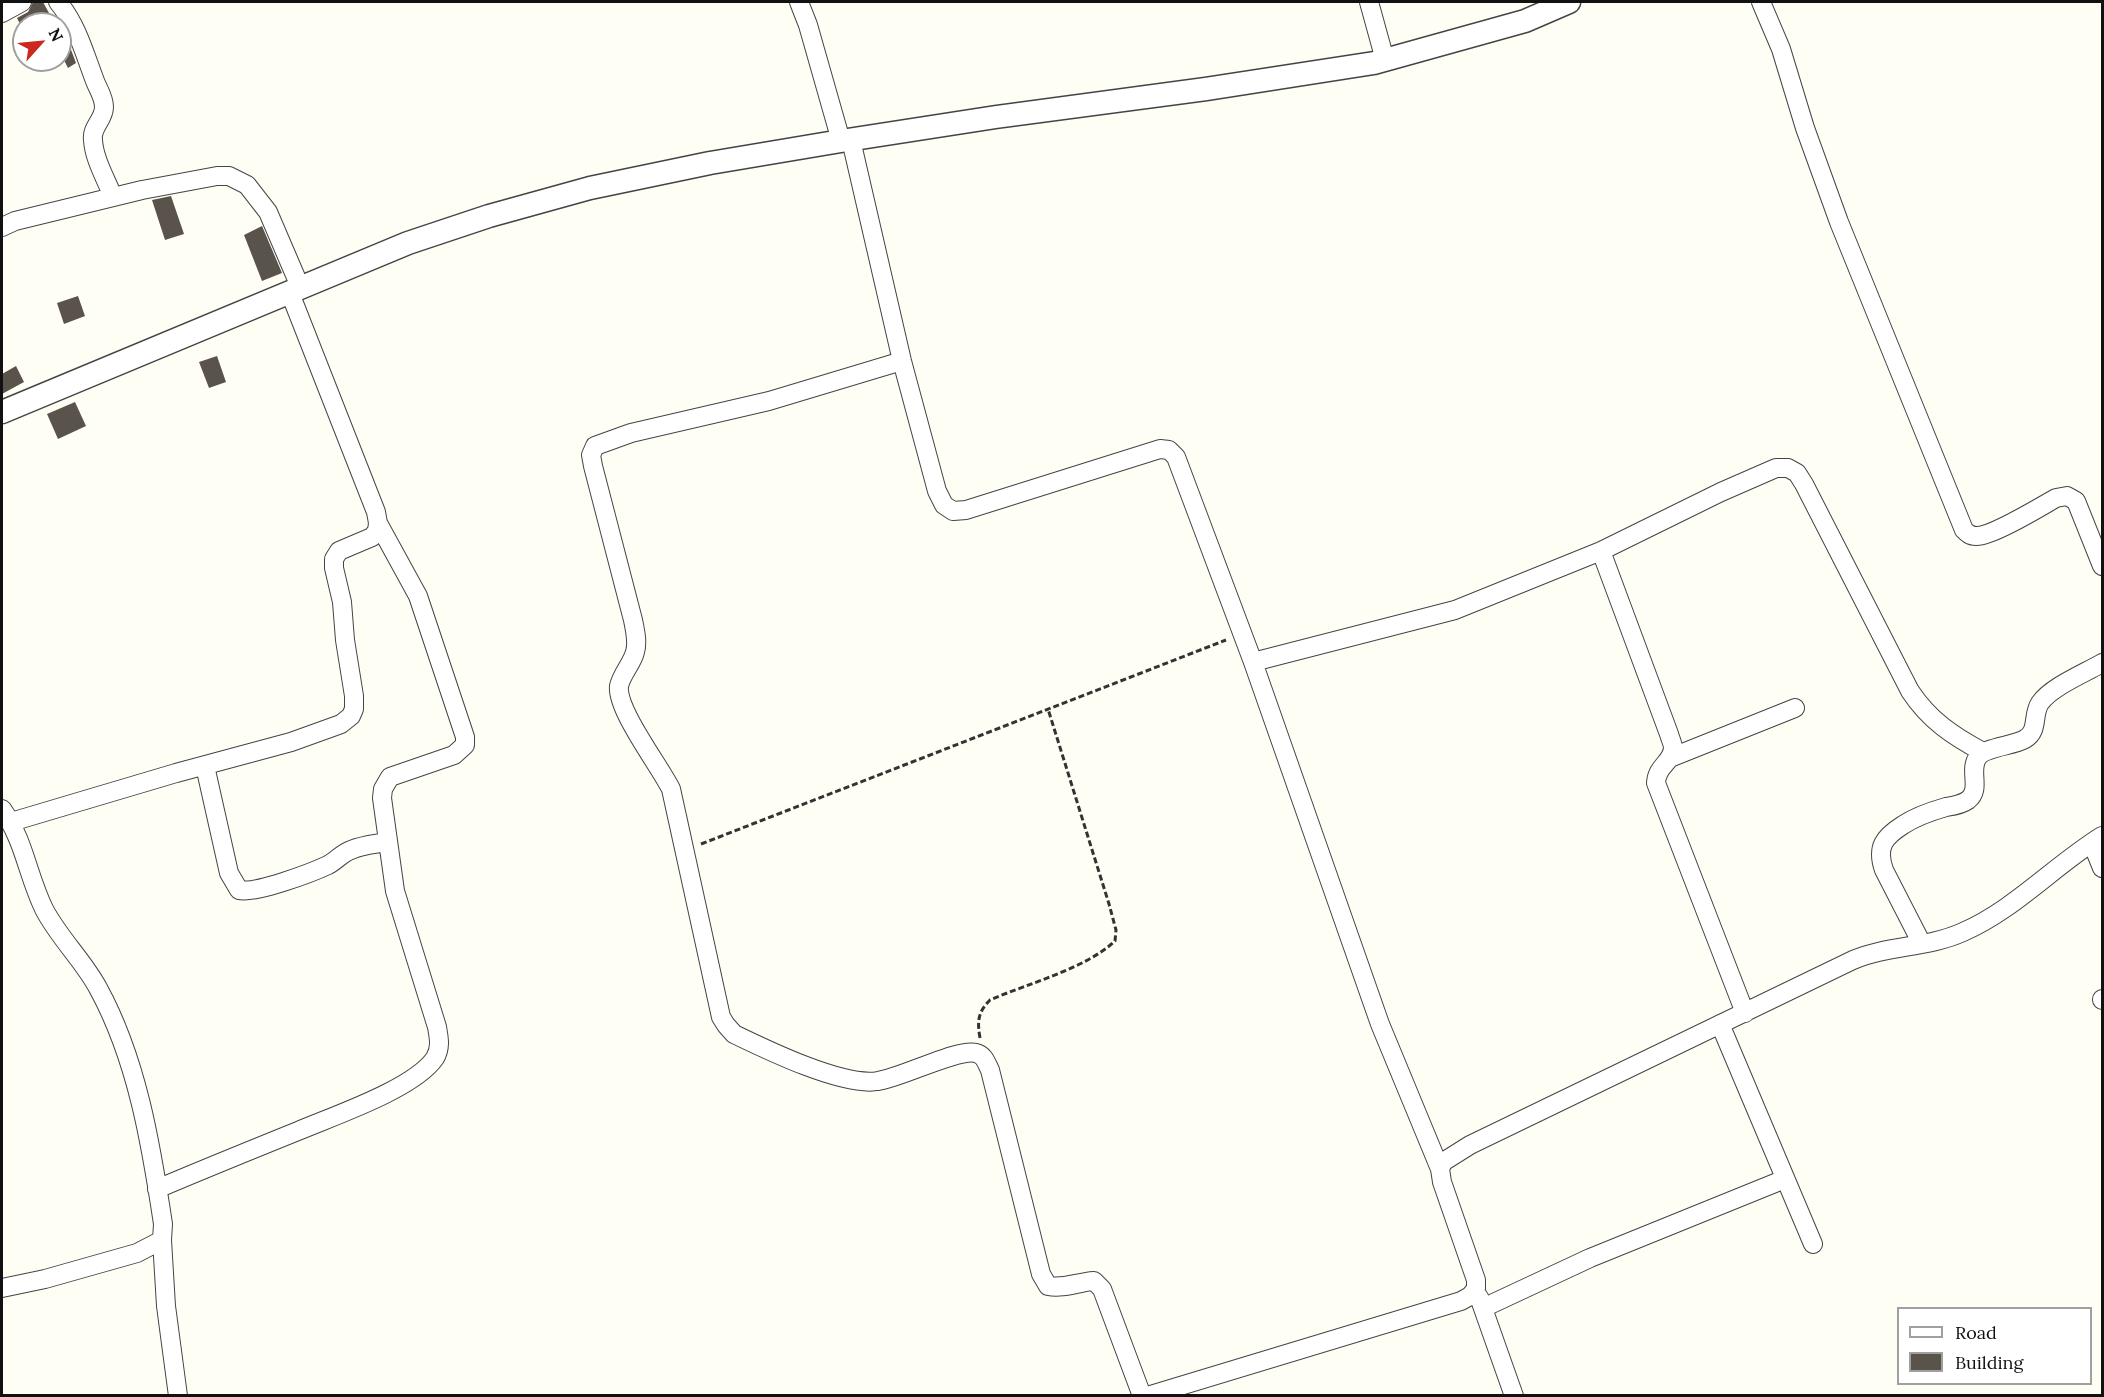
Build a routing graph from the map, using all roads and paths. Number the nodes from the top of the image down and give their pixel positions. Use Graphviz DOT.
graph roads {
  1 [pos="22,2"];
  2 [pos="58,2"];
  3 [pos="799,2"];
  4 [pos="1369,2"];
  5 [pos="1569,2"];
  6 [pos="1761,2"];
  7 [pos="2,13"];
  8 [pos="1385,60"];
  9 [pos="846,140"];
  10 [pos="113,197"];
  11 [pos="2,227"];
  12 [pos="295,291"];
  13 [pos="902,361"];
  14 [pos="2,412"];
  15 [pos="378,523"];
  16 [pos="1601,551"];
  17 [pos="2103,566"];
  18 [pos="1242,634"];
  19 [pos="1253,662"];
  20 [pos="2103,663"];
  21 [pos="1795,708"];
  22 [pos="1048,709"];
  23 [pos="1983,752"];
  24 [pos="1670,758"];
  25 [pos="205,766"];
  26 [pos="6,816"];
  27 [pos="2098,840"];
  28 [pos="387,842"];
  29 [pos="686,850"];
  30 [pos="2103,868"];
  31 [pos="1922,944"];
  32 [pos="1745,1013"];
  33 [pos="1720,1024"];
  34 [pos="982,1056"];
  35 [pos="1440,1169"];
  36 [pos="1785,1179"];
  37 [pos="157,1189"];
  38 [pos="1813,1244"];
  39 [pos="151,1246"];
  40 [pos="2,1288"];
  41 [pos="1476,1290"];
  42 [pos="1483,1308"];
  43 [pos="178,1395"];
  44 [pos="1142,1395"];
  45 [pos="1147,1395"];
  46 [pos="1514,1395"];
  1 -- 7 [label="street"];
  2 -- 10 [label="street"];
  3 -- 9 [label="street"];
  4 -- 8 [label="street"];
  5 -- 8 [label="street"];
  6 -- 17 [label="street"];
  8 -- 9 [label="street"];
  9 -- 12 [label="street"];
  9 -- 13 [label="street"];
  10 -- 11 [label="street"];
  10 -- 12 [label="street"];
  12 -- 14 [label="street"];
  12 -- 15 [label="street"];
  13 -- 18 [label="street"];
  13 -- 29 [label="street"];
  15 -- 25 [label="street"];
  15 -- 28 [label="street"];
  16 -- 19 [label="street"];
  16 -- 23 [label="street"];
  16 -- 24 [label="street"];
  18 -- 19 [label="street"];
  18 -- 22 [label="path"];
  19 -- 35 [label="street"];
  20 -- 23 [label="street"];
  21 -- 24 [label="street"];
  22 -- 29 [label="path"];
  22 -- 34 [label="path"];
  23 -- 31 [label="street"];
  24 -- 32 [label="street"];
  25 -- 26 [label="street"];
  25 -- 28 [label="street"];
  26 -- 37 [label="street"];
  27 -- 30 [label="street"];
  27 -- 31 [label="street"];
  28 -- 37 [label="street"];
  29 -- 34 [label="street"];
  31 -- 32 [label="street"];
  32 -- 33 [label="street"];
  33 -- 35 [label="street"];
  33 -- 36 [label="street"];
  34 -- 44 [label="street"];
  35 -- 41 [label="street"];
  36 -- 38 [label="street"];
  36 -- 42 [label="street"];
  37 -- 39 [label="street"];
  39 -- 40 [label="street"];
  39 -- 43 [label="street"];
  41 -- 42 [label="street"];
  41 -- 45 [label="street"];
  42 -- 46 [label="street"];
}
